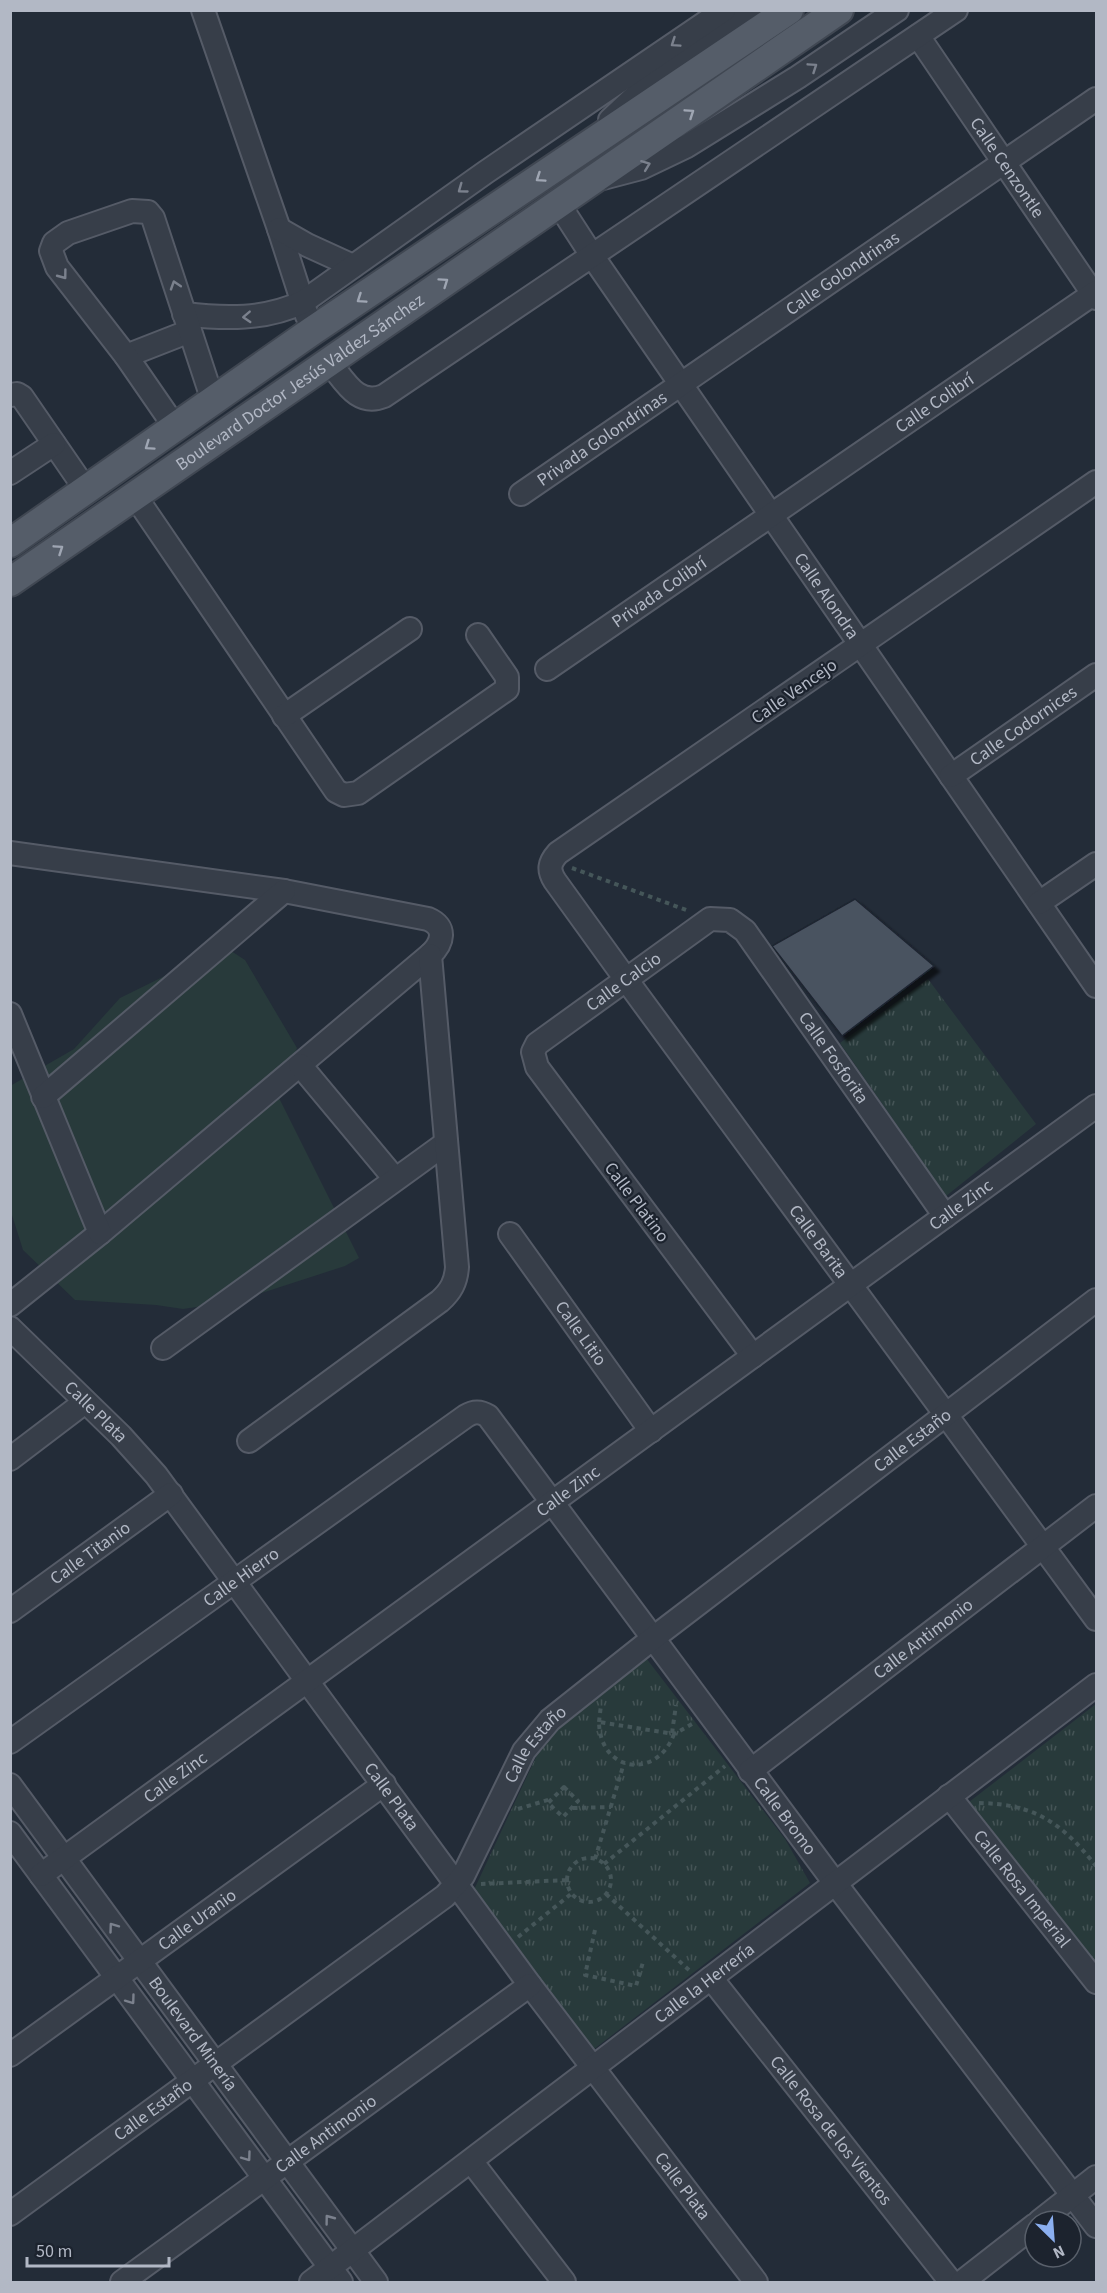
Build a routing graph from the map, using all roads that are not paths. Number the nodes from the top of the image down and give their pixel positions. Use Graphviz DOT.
graph roads {
  1 [pos="203,10"];
  2 [pos="724,10"];
  3 [pos="754,10"];
  4 [pos="789,10"];
  5 [pos="839,10"];
  6 [pos="897,10"];
  7 [pos="956,10"];
  8 [pos="918,36"];
  9 [pos="1096,99"];
  10 [pos="588,145"];
  11 [pos="1004,163"];
  12 [pos="590,182"];
  13 [pos="558,203"];
  14 [pos="279,229"];
  15 [pos="593,257"];
  16 [pos="353,266"];
  17 [pos="1096,294"];
  18 [pos="303,302"];
  19 [pos="187,322"];
  20 [pos="312,331"];
  21 [pos="126,356"];
  22 [pos="329,362"];
  23 [pos="682,385"];
  24 [pos="10,395"];
  25 [pos="213,401"];
  26 [pos="175,427"];
  27 [pos="54,444"];
  28 [pos="12,468"];
  29 [pos="1096,482"];
  30 [pos="86,490"];
  31 [pos="521,494"];
  32 [pos="135,496"];
  33 [pos="771,514"];
  34 [pos="10,543"];
  35 [pos="10,582"];
  36 [pos="410,629"];
  37 [pos="478,635"];
  38 [pos="860,645"];
  39 [pos="547,669"];
  40 [pos="1096,675"];
  41 [pos="284,716"];
  42 [pos="951,776"];
  43 [pos="10,853"];
  44 [pos="551,860"];
  45 [pos="1096,864"];
  46 [pos="284,891"];
  47 [pos="1039,903"];
  48 [pos="710,919"];
  49 [pos="430,955"];
  50 [pos="625,978"];
  51 [pos="1096,986"];
  52 [pos="10,1014"];
  53 [pos="537,1044"];
  54 [pos="300,1065"];
  55 [pos="43,1097"];
  56 [pos="1096,1106"];
  57 [pos="446,1143"];
  58 [pos="395,1179"];
  59 [pos="945,1216"];
  60 [pos="100,1233"];
  61 [pos="510,1234"];
  62 [pos="851,1285"];
  63 [pos="1096,1300"];
  64 [pos="12,1303"];
  65 [pos="10,1328"];
  66 [pos="163,1348"];
  67 [pos="753,1356"];
  68 [pos="85,1402"];
  69 [pos="472,1412"];
  70 [pos="946,1414"];
  71 [pos="651,1431"];
  72 [pos="249,1441"];
  73 [pos="10,1459"];
  74 [pos="171,1494"];
  75 [pos="551,1503"];
  76 [pos="1096,1506"];
  77 [pos="1044,1546"];
  78 [pos="235,1581"];
  79 [pos="10,1611"];
  80 [pos="1096,1619"];
  81 [pos="652,1639"];
  82 [pos="308,1680"];
  83 [pos="1096,1685"];
  84 [pos="10,1742"];
  85 [pos="742,1772"];
  86 [pos="384,1784"];
  87 [pos="10,1785"];
  88 [pos="949,1796"];
  89 [pos="10,1833"];
  90 [pos="64,1859"];
  91 [pos="41,1875"];
  92 [pos="835,1883"];
  93 [pos="457,1884"];
  94 [pos="139,1962"];
  95 [pos="702,1975"];
  96 [pos="116,1978"];
  97 [pos="1096,1982"];
  98 [pos="531,1985"];
  99 [pos="11,2052"];
  100 [pos="215,2065"];
  101 [pos="593,2068"];
  102 [pos="192,2082"];
  103 [pos="471,2161"];
  104 [pos="287,2163"];
  105 [pos="1096,2177"];
  106 [pos="264,2180"];
  107 [pos="1073,2196"];
  108 [pos="1056,2209"];
  109 [pos="10,2214"];
  110 [pos="1096,2226"];
  111 [pos="1023,2235"];
  112 [pos="352,2251"];
  113 [pos="335,2275"];
  114 [pos="122,2283"];
  115 [pos="311,2283"];
  116 [pos="376,2283"];
  117 [pos="564,2283"];
  118 [pos="756,2283"];
  119 [pos="951,2283"];
  120 [pos="962,2283"];
  1 -- 14 [label="street"];
  2 -- 16 [label="street, one-way"];
  3 -- 10 [label="street, Boulevard Doctor Jesús Valdez Sánchez"];
  4 -- 10 [label="main road, Boulevard Doctor Jesús Valdez Sánchez"];
  12 -- 5 [label="main road, Boulevard Doctor Jesús Valdez Sánchez, one-way"];
  12 -- 6 [label="street, Boulevard Doctor Jesús Valdez Sánchez, one-way"];
  7 -- 8 [label="street"];
  8 -- 11 [label="street, Calle Cenzontle"];
  8 -- 15 [label="street"];
  9 -- 11 [label="street"];
  10 -- 20 [label="main road, Boulevard Doctor Jesús Valdez Sánchez, one-way"];
  11 -- 17 [label="street, Calle Cenzontle"];
  11 -- 23 [label="street, Calle Golondrinas"];
  12 -- 13 [label="main road, Boulevard Doctor Jesús Valdez Sánchez"];
  13 -- 15 [label="street, Calle Alondra"];
  22 -- 13 [label="main road, Boulevard Doctor Jesús Valdez Sánchez, one-way"];
  14 -- 16 [label="street"];
  14 -- 18 [label="street"];
  15 -- 22 [label="street"];
  15 -- 23 [label="street, Calle Alondra"];
  16 -- 18 [label="street"];
  17 -- 33 [label="street, Calle Colibrí"];
  18 -- 19 [label="street, one-way"];
  18 -- 20 [label="street"];
  19 -- 21 [label="street"];
  19 -- 21 [label="street, one-way"];
  19 -- 25 [label="street"];
  20 -- 25 [label="main road, Boulevard Doctor Jesús Valdez Sánchez"];
  21 -- 26 [label="street"];
  22 -- 32 [label="main road, Boulevard Doctor Jesús Valdez Sánchez"];
  23 -- 31 [label="street, Privada Golondrinas"];
  23 -- 33 [label="street, Calle Alondra"];
  24 -- 27 [label="street"];
  25 -- 26 [label="main road, Boulevard Doctor Jesús Valdez Sánchez"];
  26 -- 30 [label="main road, Boulevard Doctor Jesús Valdez Sánchez, one-way"];
  27 -- 28 [label="street"];
  27 -- 30 [label="street"];
  29 -- 38 [label="street, Calle Vencejo"];
  30 -- 34 [label="main road, Boulevard Doctor Jesús Valdez Sánchez"];
  35 -- 32 [label="main road, Boulevard Doctor Jesús Valdez Sánchez, one-way"];
  32 -- 41 [label="street"];
  33 -- 38 [label="street, Calle Alondra"];
  33 -- 39 [label="street, Privada Colibrí"];
  36 -- 41 [label="street"];
  37 -- 41 [label="street"];
  38 -- 42 [label="street, Calle Alondra"];
  38 -- 44 [label="street, Calle Vencejo"];
  40 -- 42 [label="street, Calle Codornices"];
  42 -- 47 [label="street, Calle Alondra"];
  43 -- 46 [label="street"];
  44 -- 50 [label="street, Calle Barita"];
  45 -- 47 [label="street"];
  46 -- 49 [label="street"];
  46 -- 55 [label="street"];
  47 -- 51 [label="street, Calle Alondra"];
  48 -- 50 [label="street, Calle Calcio"];
  48 -- 59 [label="street, Calle Fosforita"];
  49 -- 54 [label="street"];
  49 -- 57 [label="street"];
  50 -- 53 [label="street, Calle Calcio"];
  50 -- 62 [label="street, Calle Barita"];
  52 -- 55 [label="street"];
  53 -- 67 [label="street, Calle Platino"];
  54 -- 58 [label="street"];
  54 -- 60 [label="street"];
  55 -- 60 [label="street"];
  56 -- 59 [label="street, Calle Zinc"];
  57 -- 58 [label="street"];
  57 -- 72 [label="street"];
  58 -- 66 [label="street"];
  59 -- 62 [label="street, Calle Zinc"];
  60 -- 64 [label="street"];
  61 -- 71 [label="street, Calle Litio"];
  62 -- 67 [label="street, Calle Zinc"];
  62 -- 70 [label="street, Calle Barita"];
  63 -- 70 [label="street, Calle Estaño"];
  65 -- 68 [label="street, Calle Plata"];
  67 -- 71 [label="street, Calle Zinc"];
  68 -- 73 [label="street"];
  68 -- 74 [label="street, Calle Plata"];
  69 -- 75 [label="street, Calle Bromo"];
  69 -- 78 [label="street, Calle Hierro"];
  70 -- 77 [label="street, Calle Barita"];
  70 -- 81 [label="street, Calle Estaño"];
  71 -- 75 [label="street, Calle Zinc"];
  74 -- 78 [label="street, Calle Plata"];
  74 -- 79 [label="street, Calle Titanio"];
  75 -- 81 [label="street, Calle Bromo"];
  75 -- 82 [label="street, Calle Zinc"];
  76 -- 77 [label="street, Calle Antimonio"];
  77 -- 80 [label="street, Calle Barita"];
  77 -- 85 [label="street, Calle Antimonio"];
  78 -- 82 [label="street, Calle Plata"];
  78 -- 84 [label="street, Calle Hierro"];
  81 -- 85 [label="street, Calle Bromo"];
  81 -- 93 [label="street, Calle Estaño"];
  82 -- 86 [label="street, Calle Plata"];
  82 -- 90 [label="street, Calle Zinc"];
  83 -- 88 [label="street, Calle la Herrería"];
  85 -- 92 [label="street, Calle Bromo"];
  86 -- 93 [label="street, Calle Plata"];
  86 -- 94 [label="street, Calle Uranio"];
  87 -- 90 [label="street, Boulevard Minería"];
  88 -- 92 [label="street, Calle la Herrería"];
  88 -- 97 [label="street, Calle Rosa Imperial"];
  89 -- 91 [label="street, Boulevard Minería"];
  90 -- 91 [label="street, Calle Zinc"];
  94 -- 90 [label="street, Boulevard Minería, one-way"];
  91 -- 96 [label="street, Boulevard Minería"];
  92 -- 95 [label="street, Calle la Herrería"];
  92 -- 107 [label="street, Calle Bromo"];
  93 -- 98 [label="street, Calle Plata"];
  93 -- 100 [label="street, Calle Estaño"];
  94 -- 96 [label="street, Calle Uranio"];
  94 -- 100 [label="street, Boulevard Minería"];
  95 -- 101 [label="street, Calle la Herrería"];
  95 -- 119 [label="street, Calle Rosa de los Vientos"];
  96 -- 99 [label="street, Calle Uranio"];
  96 -- 102 [label="street, Boulevard Minería, one-way"];
  98 -- 101 [label="street, Calle Plata"];
  98 -- 104 [label="street, Calle Antimonio"];
  100 -- 102 [label="street, Calle Estaño"];
  100 -- 104 [label="street, Boulevard Minería"];
  101 -- 103 [label="street, Calle la Herrería"];
  101 -- 118 [label="street, Calle Plata"];
  102 -- 106 [label="street, Boulevard Minería, one-way"];
  102 -- 109 [label="street, Calle Estaño"];
  103 -- 112 [label="street, Calle la Herrería"];
  103 -- 117 [label="street"];
  104 -- 106 [label="street, Calle Antimonio"];
  112 -- 104 [label="street, Boulevard Minería, one-way"];
  105 -- 107 [label="street"];
  106 -- 113 [label="street, Boulevard Minería"];
  106 -- 114 [label="street, Calle Antimonio"];
  107 -- 108 [label="street"];
  107 -- 110 [label="street, Calle Bromo"];
  111 -- 120 [label="street"];
  112 -- 113 [label="street, Calle la Herrería"];
  112 -- 116 [label="street, Boulevard Minería"];
  113 -- 115 [label="street, Calle la Herrería"];
}
